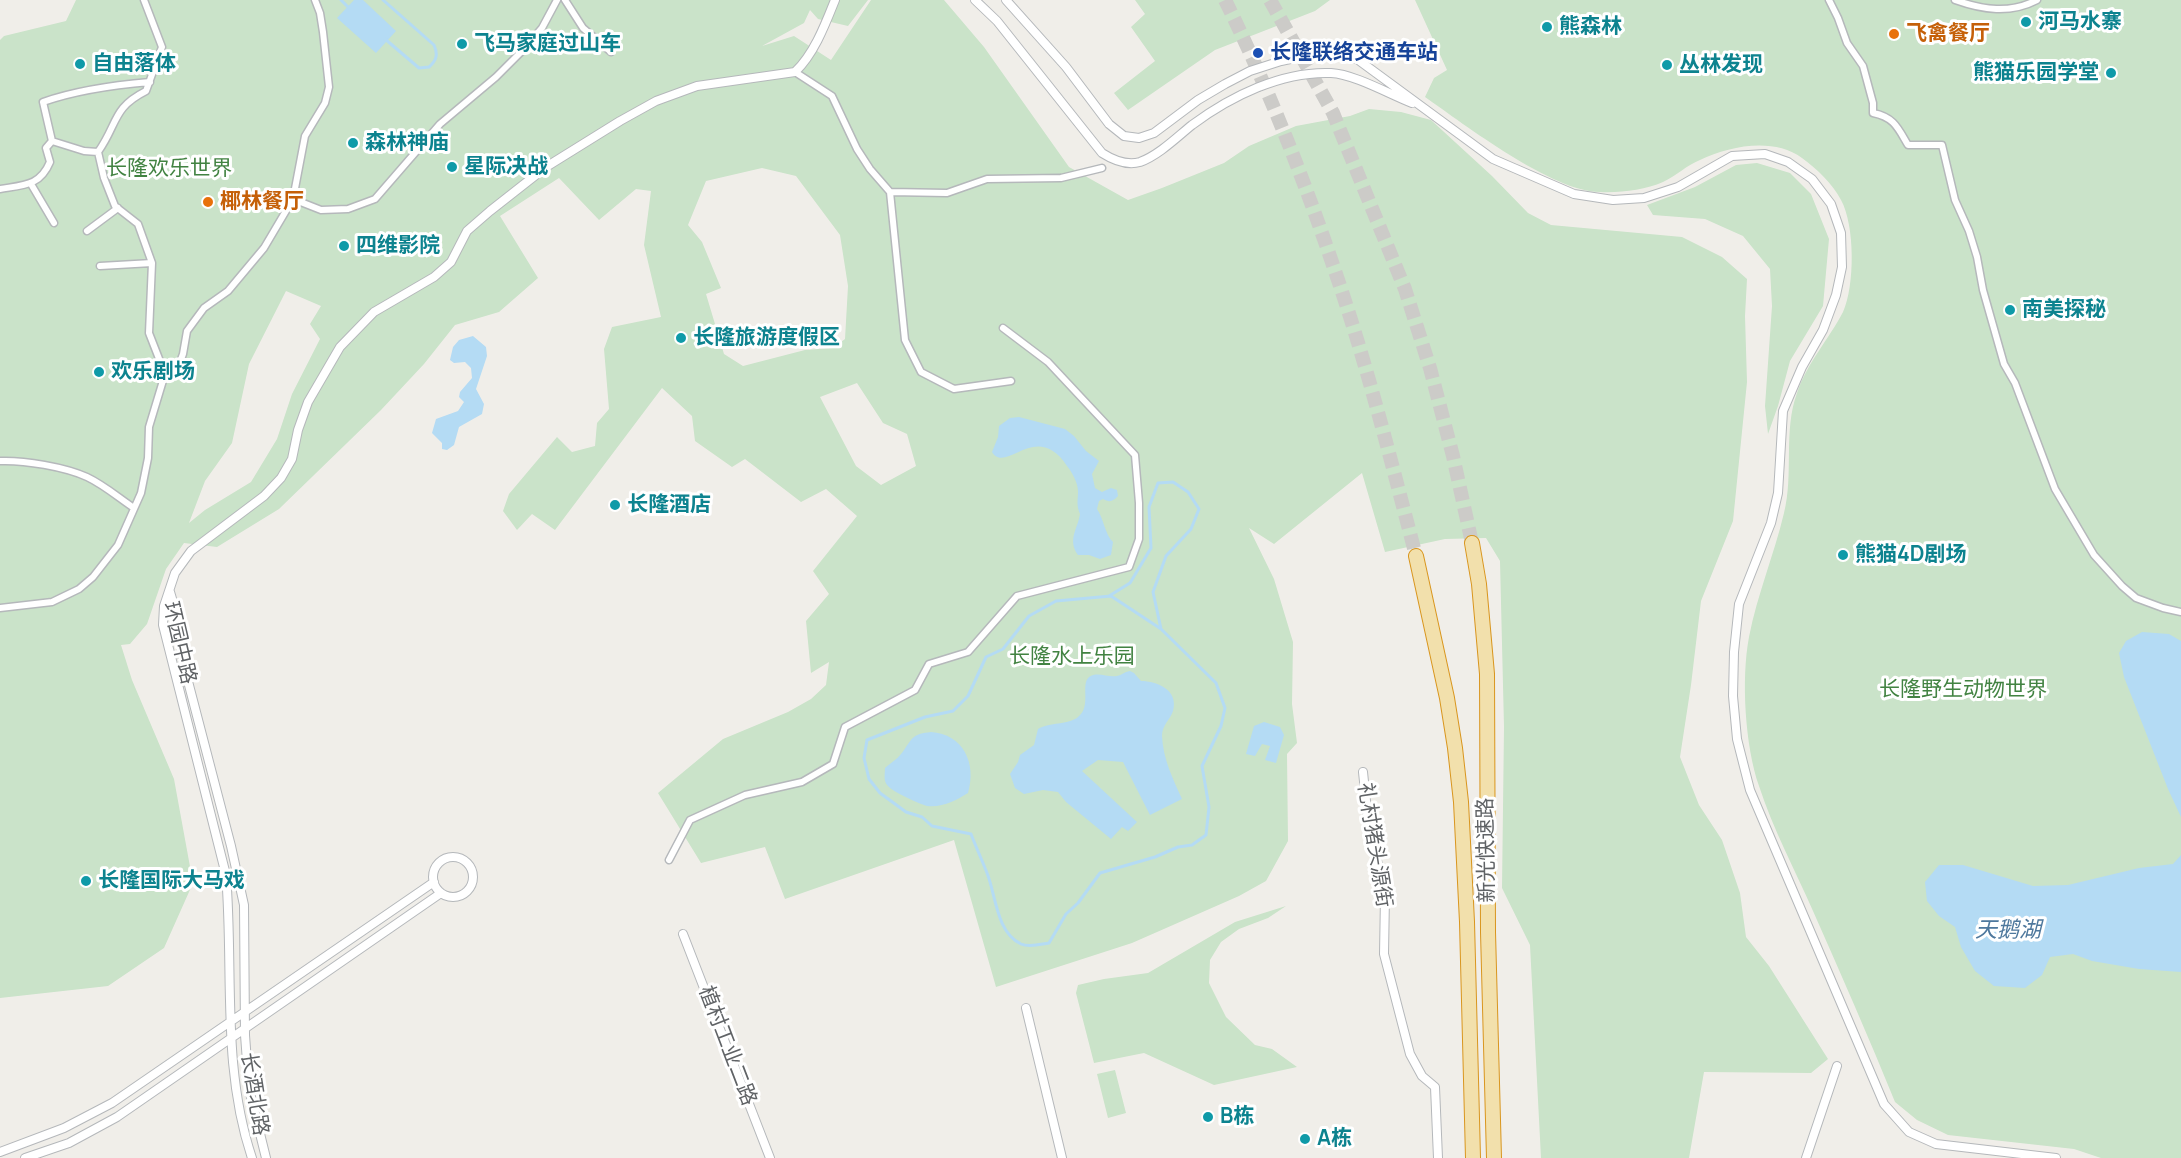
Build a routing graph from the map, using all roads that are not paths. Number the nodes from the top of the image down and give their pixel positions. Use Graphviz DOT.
graph roads {
  1 [pos="144,0"];
  2 [pos="315,0"];
  3 [pos="557,0"];
  4 [pos="565,0"];
  5 [pos="835,0"];
  6 [pos="975,0"];
  7 [pos="1006,0"];
  8 [pos="1829,0"];
  9 [pos="1956,0"];
  10 [pos="2037,0"];
  11 [pos="611,52"];
  12 [pos="795,72"];
  13 [pos="150,82"];
  14 [pos="1422,107"];
  15 [pos="52,141"];
  16 [pos="98,152"];
  17 [pos="1102,168"];
  18 [pos="31,184"];
  19 [pos="0,189"];
  20 [pos="890,192"];
  21 [pos="293,199"];
  22 [pos="118,208"];
  23 [pos="54,223"];
  24 [pos="87,231"];
  25 [pos="152,263"];
  26 [pos="100,266"];
  27 [pos="1003,328"];
  28 [pos="165,374"];
  29 [pos="1011,381"];
  30 [pos="0,461"];
  31 [pos="134,508"];
  32 [pos="1472,543"];
  33 [pos="1416,556"];
  34 [pos="170,592"];
  35 [pos="0,608"];
  36 [pos="2181,612"];
  37 [pos="1363,772"];
  38 [pos="669,860"];
  39 [pos="434,882"];
  40 [pos="441,893"];
  41 [pos="683,934"];
  42 [pos="1026,1008"];
  43 [pos="245,1011"];
  44 [pos="230,1021"];
  45 [pos="245,1029"];
  46 [pos="230,1038"];
  47 [pos="1837,1066"];
  48 [pos="0,1152"];
  49 [pos="25,1158"];
  50 [pos="252,1158"];
  51 [pos="266,1158"];
  52 [pos="770,1158"];
  53 [pos="1062,1158"];
  54 [pos="1438,1158"];
  55 [pos="1473,1158"];
  56 [pos="1494,1158"];
  57 [pos="1806,1158"];
  58 [pos="2056,1158"];
  1 -- 13 [label="street"];
  2 -- 21 [label="street"];
  3 -- 21 [label="street"];
  4 -- 11 [label="street"];
  5 -- 12 [label="street"];
  6 -- 14 [label="street"];
  7 -- 14 [label="street"];
  8 -- 36 [label="street"];
  9 -- 10 [label="street"];
  12 -- 20 [label="street"];
  12 -- 34 [label="street"];
  13 -- 15 [label="street"];
  13 -- 16 [label="street"];
  14 -- 58 [label="street"];
  15 -- 16 [label="street"];
  15 -- 18 [label="street"];
  16 -- 22 [label="street"];
  17 -- 20 [label="street"];
  18 -- 19 [label="street"];
  18 -- 23 [label="street"];
  20 -- 29 [label="street"];
  21 -- 28 [label="street"];
  22 -- 24 [label="street"];
  22 -- 25 [label="street"];
  25 -- 26 [label="street"];
  25 -- 28 [label="street"];
  27 -- 38 [label="street"];
  28 -- 31 [label="street"];
  30 -- 31 [label="street"];
  31 -- 35 [label="street"];
  32 -- 56 [label="highway, 新光快速路"];
  33 -- 55 [label="highway, 新光快速路"];
  34 -- 43 [label="street, 环园中路"];
  34 -- 44 [label="street, 环园中路"];
  37 -- 54 [label="street, 礼村猪头源街"];
  39 -- 40 [label="street"];
  39 -- 40 [label="street"];
  39 -- 43 [label="street"];
  40 -- 45 [label="street"];
  41 -- 52 [label="street, 植村工业二路"];
  42 -- 53 [label="street"];
  43 -- 44 [label="street"];
  43 -- 45 [label="street, 环园中路"];
  44 -- 46 [label="street, 环园中路"];
  44 -- 48 [label="street"];
  45 -- 46 [label="street"];
  45 -- 51 [label="street, 长酒北路"];
  46 -- 49 [label="street"];
  46 -- 50 [label="street, 长酒北路"];
  47 -- 57 [label="street"];
}
